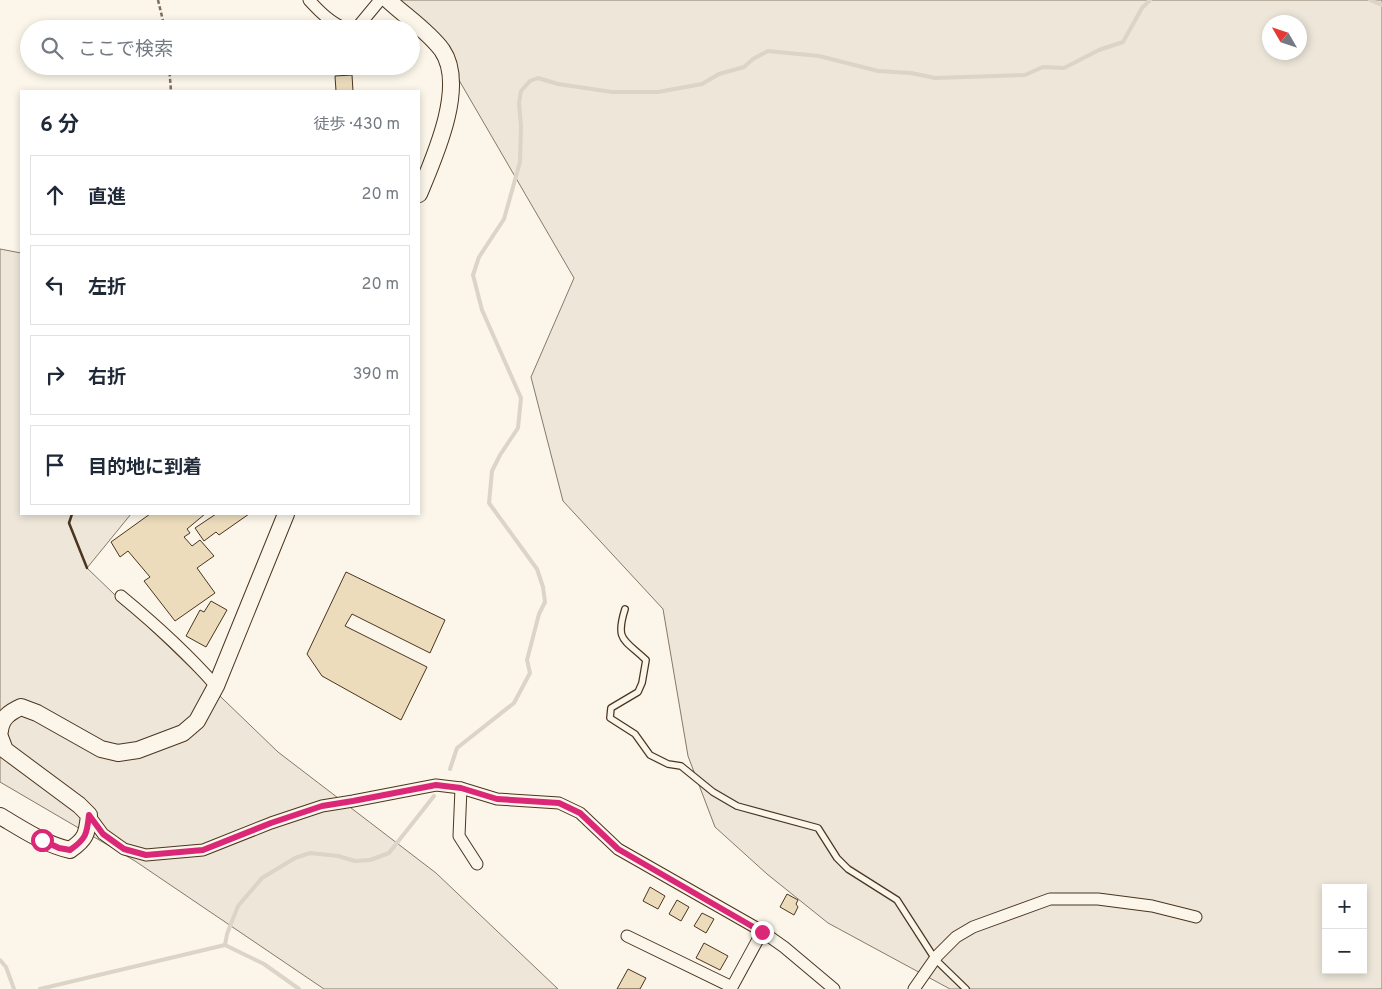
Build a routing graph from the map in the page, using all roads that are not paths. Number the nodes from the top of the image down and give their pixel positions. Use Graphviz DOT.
graph roads {
  1 [pos="309,0"];
  2 [pos="380,0"];
  3 [pos="388,0"];
  4 [pos="330,20"];
  5 [pos="363,20"];
  6 [pos="411,20"];
  7 [pos="420,28"];
  8 [pos="420,192"];
  9 [pos="286,515"];
  10 [pos="121,596"];
  11 [pos="625,609"];
  12 [pos="216,686"];
  13 [pos="0,731"];
  14 [pos="0,738"];
  15 [pos="461,788"];
  16 [pos="89,815"];
  17 [pos="0,816"];
  18 [pos="477,864"];
  19 [pos="1196,917"];
  20 [pos="762,932"];
  21 [pos="627,936"];
  22 [pos="935,959"];
  23 [pos="834,989"];
  24 [pos="914,989"];
  25 [pos="966,989"];
  1 -- 4 [label="street"];
  2 -- 5 [label="street"];
  3 -- 6 [label="street"];
  7 -- 8 [label="street"];
  9 -- 12 [label="street"];
  10 -- 12 [label="street"];
  11 -- 22 [label="lane"];
  12 -- 13 [label="street"];
  14 -- 16 [label="street"];
  15 -- 16 [label="street"];
  15 -- 18 [label="street"];
  15 -- 20 [label="street"];
  16 -- 17 [label="street"];
  19 -- 22 [label="street"];
  20 -- 21 [label="street"];
  20 -- 23 [label="street"];
  22 -- 24 [label="street"];
  22 -- 25 [label="lane"];
}
